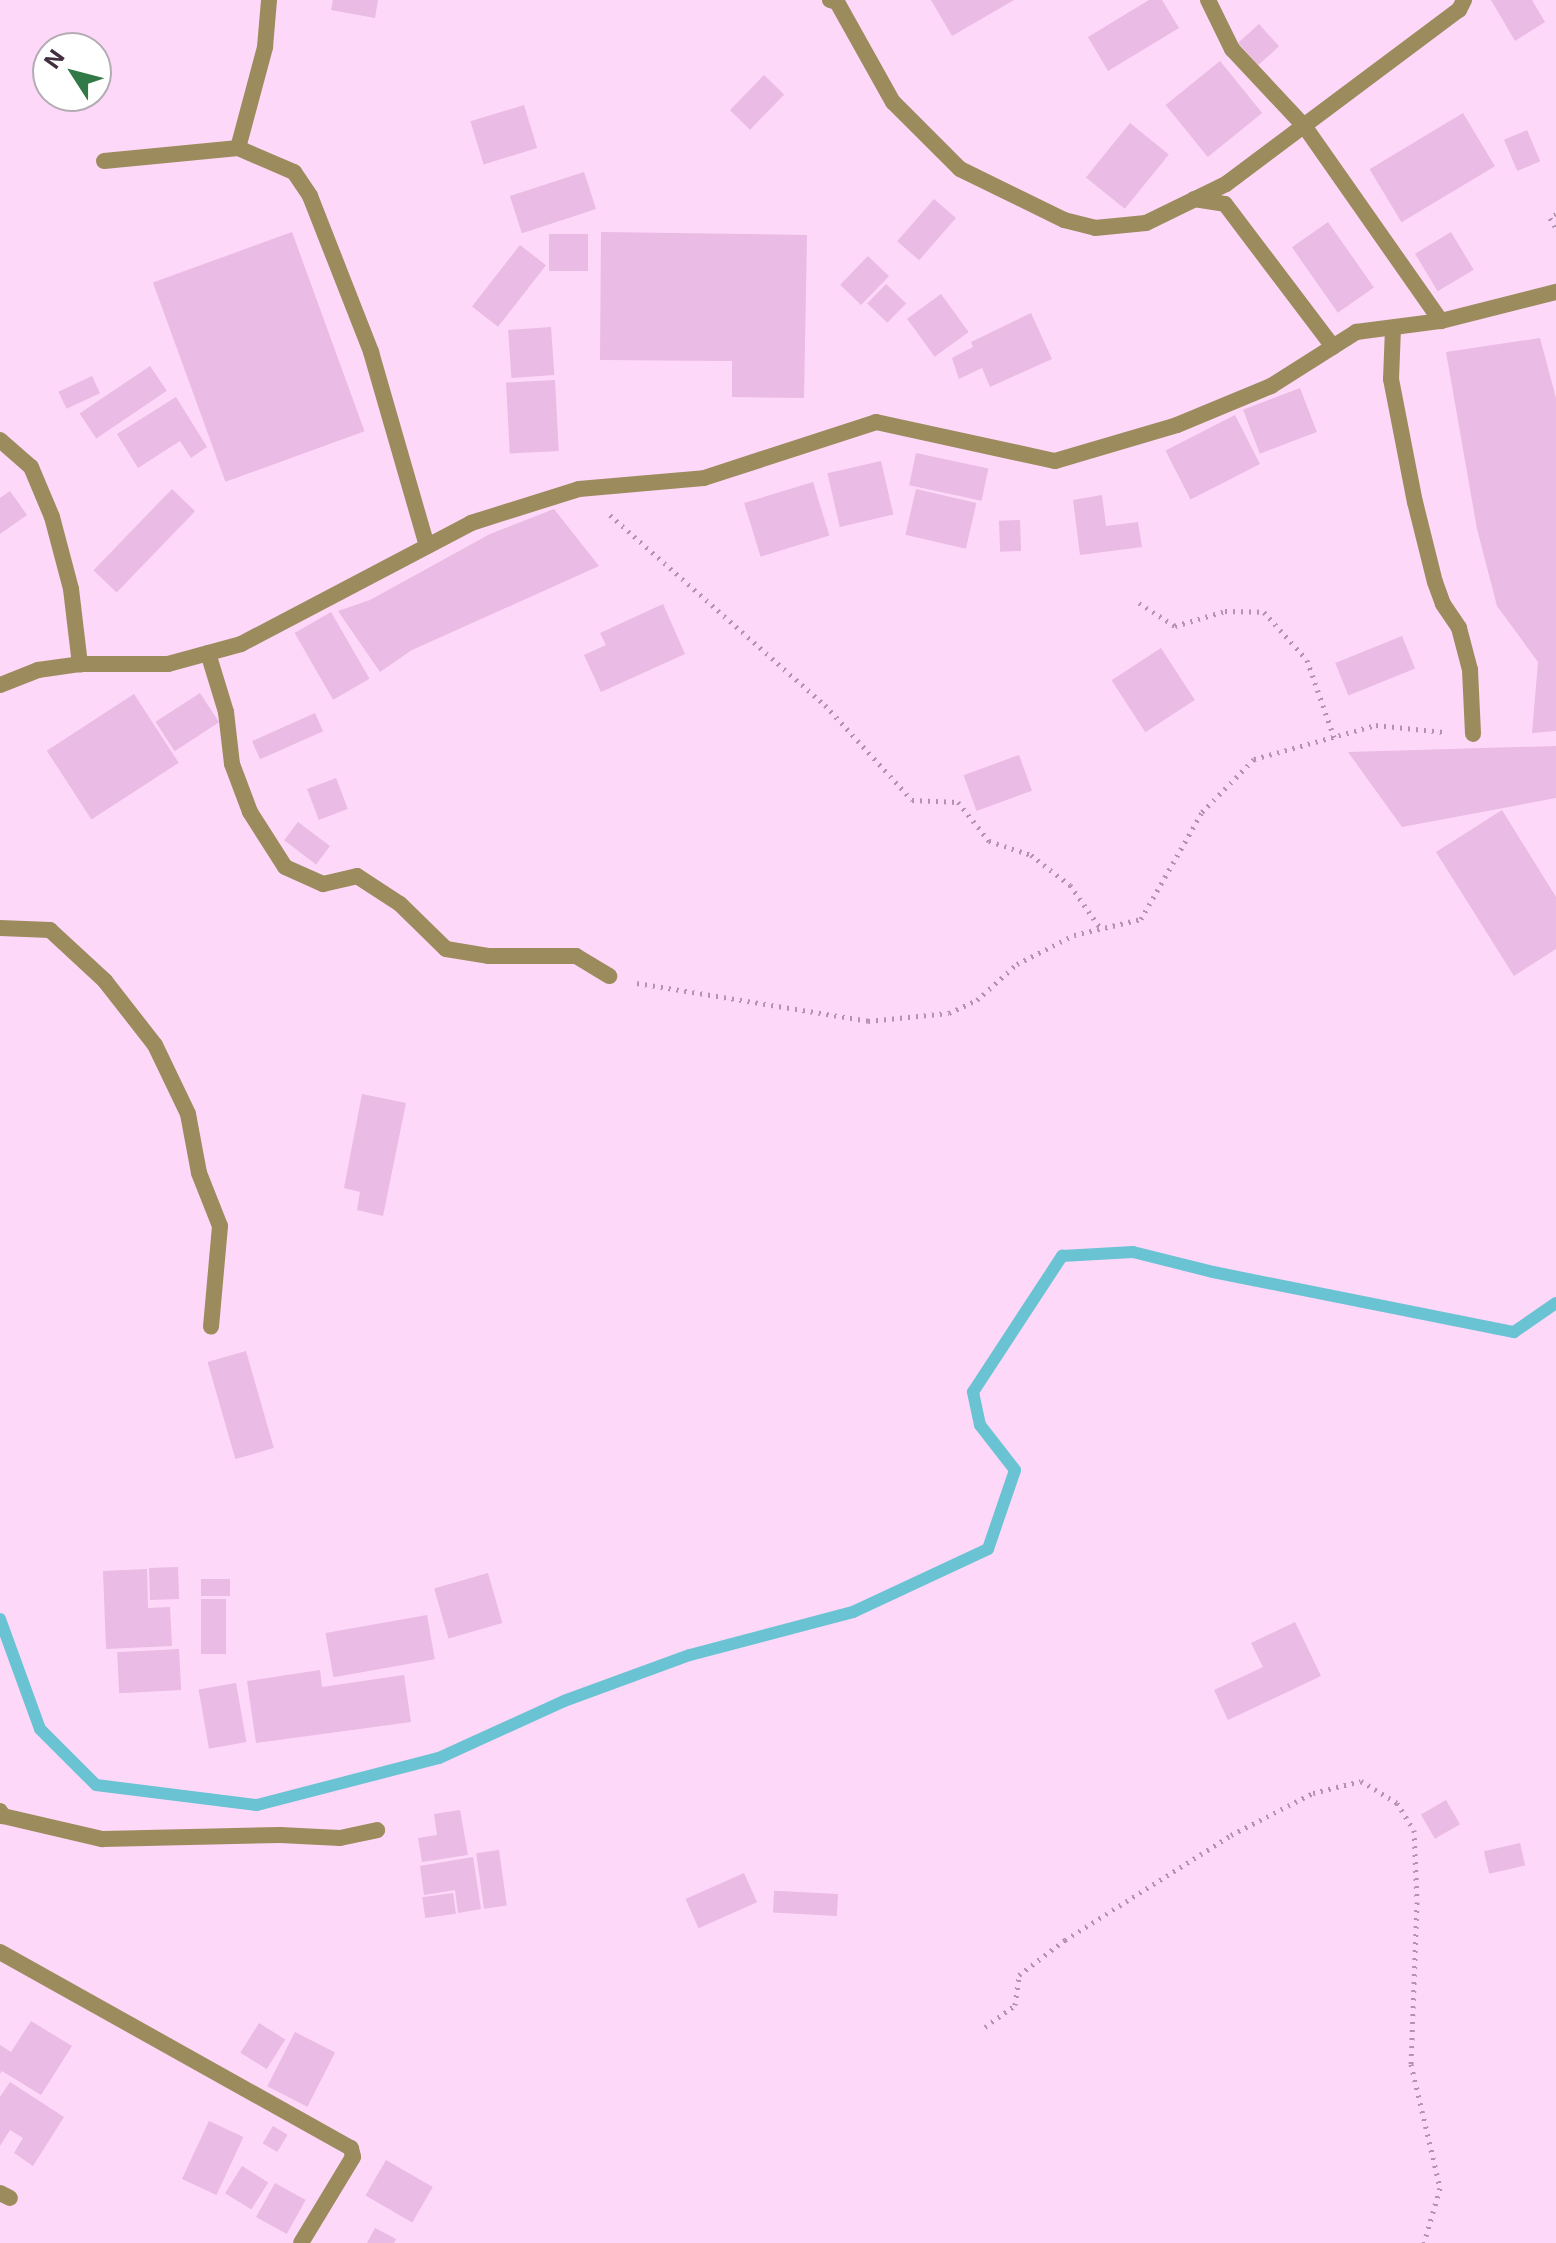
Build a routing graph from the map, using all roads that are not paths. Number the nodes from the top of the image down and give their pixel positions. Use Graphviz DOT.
graph roads {
  1 [pos="269,0"];
  2 [pos="830,0"];
  3 [pos="1208,0"];
  4 [pos="1464,0"];
  5 [pos="1305,127"];
  6 [pos="238,148"];
  7 [pos="104,161"];
  8 [pos="1194,198"];
  9 [pos="1556,292"];
  10 [pos="1441,321"];
  11 [pos="1393,328"];
  12 [pos="1333,347"];
  13 [pos="0,440"];
  14 [pos="427,546"];
  15 [pos="208,653"];
  16 [pos="80,664"];
  17 [pos="0,685"];
  18 [pos="1473,734"];
  19 [pos="0,928"];
  20 [pos="609,976"];
  21 [pos="211,1327"];
  22 [pos="0,1811"];
  23 [pos="377,1830"];
  24 [pos="0,1952"];
  25 [pos="301,2243"];
  1 -- 6 [label="street"];
  2 -- 8 [label="street"];
  3 -- 5 [label="street"];
  4 -- 5 [label="street"];
  5 -- 8 [label="street"];
  5 -- 10 [label="street"];
  6 -- 7 [label="street"];
  6 -- 14 [label="street"];
  8 -- 12 [label="street"];
  9 -- 10 [label="street"];
  10 -- 11 [label="street"];
  11 -- 12 [label="street"];
  11 -- 18 [label="street"];
  12 -- 14 [label="street"];
  13 -- 16 [label="street"];
  14 -- 15 [label="street"];
  15 -- 16 [label="street"];
  15 -- 20 [label="street"];
  16 -- 17 [label="street"];
  19 -- 21 [label="street"];
  22 -- 23 [label="street"];
  24 -- 25 [label="street"];
}
